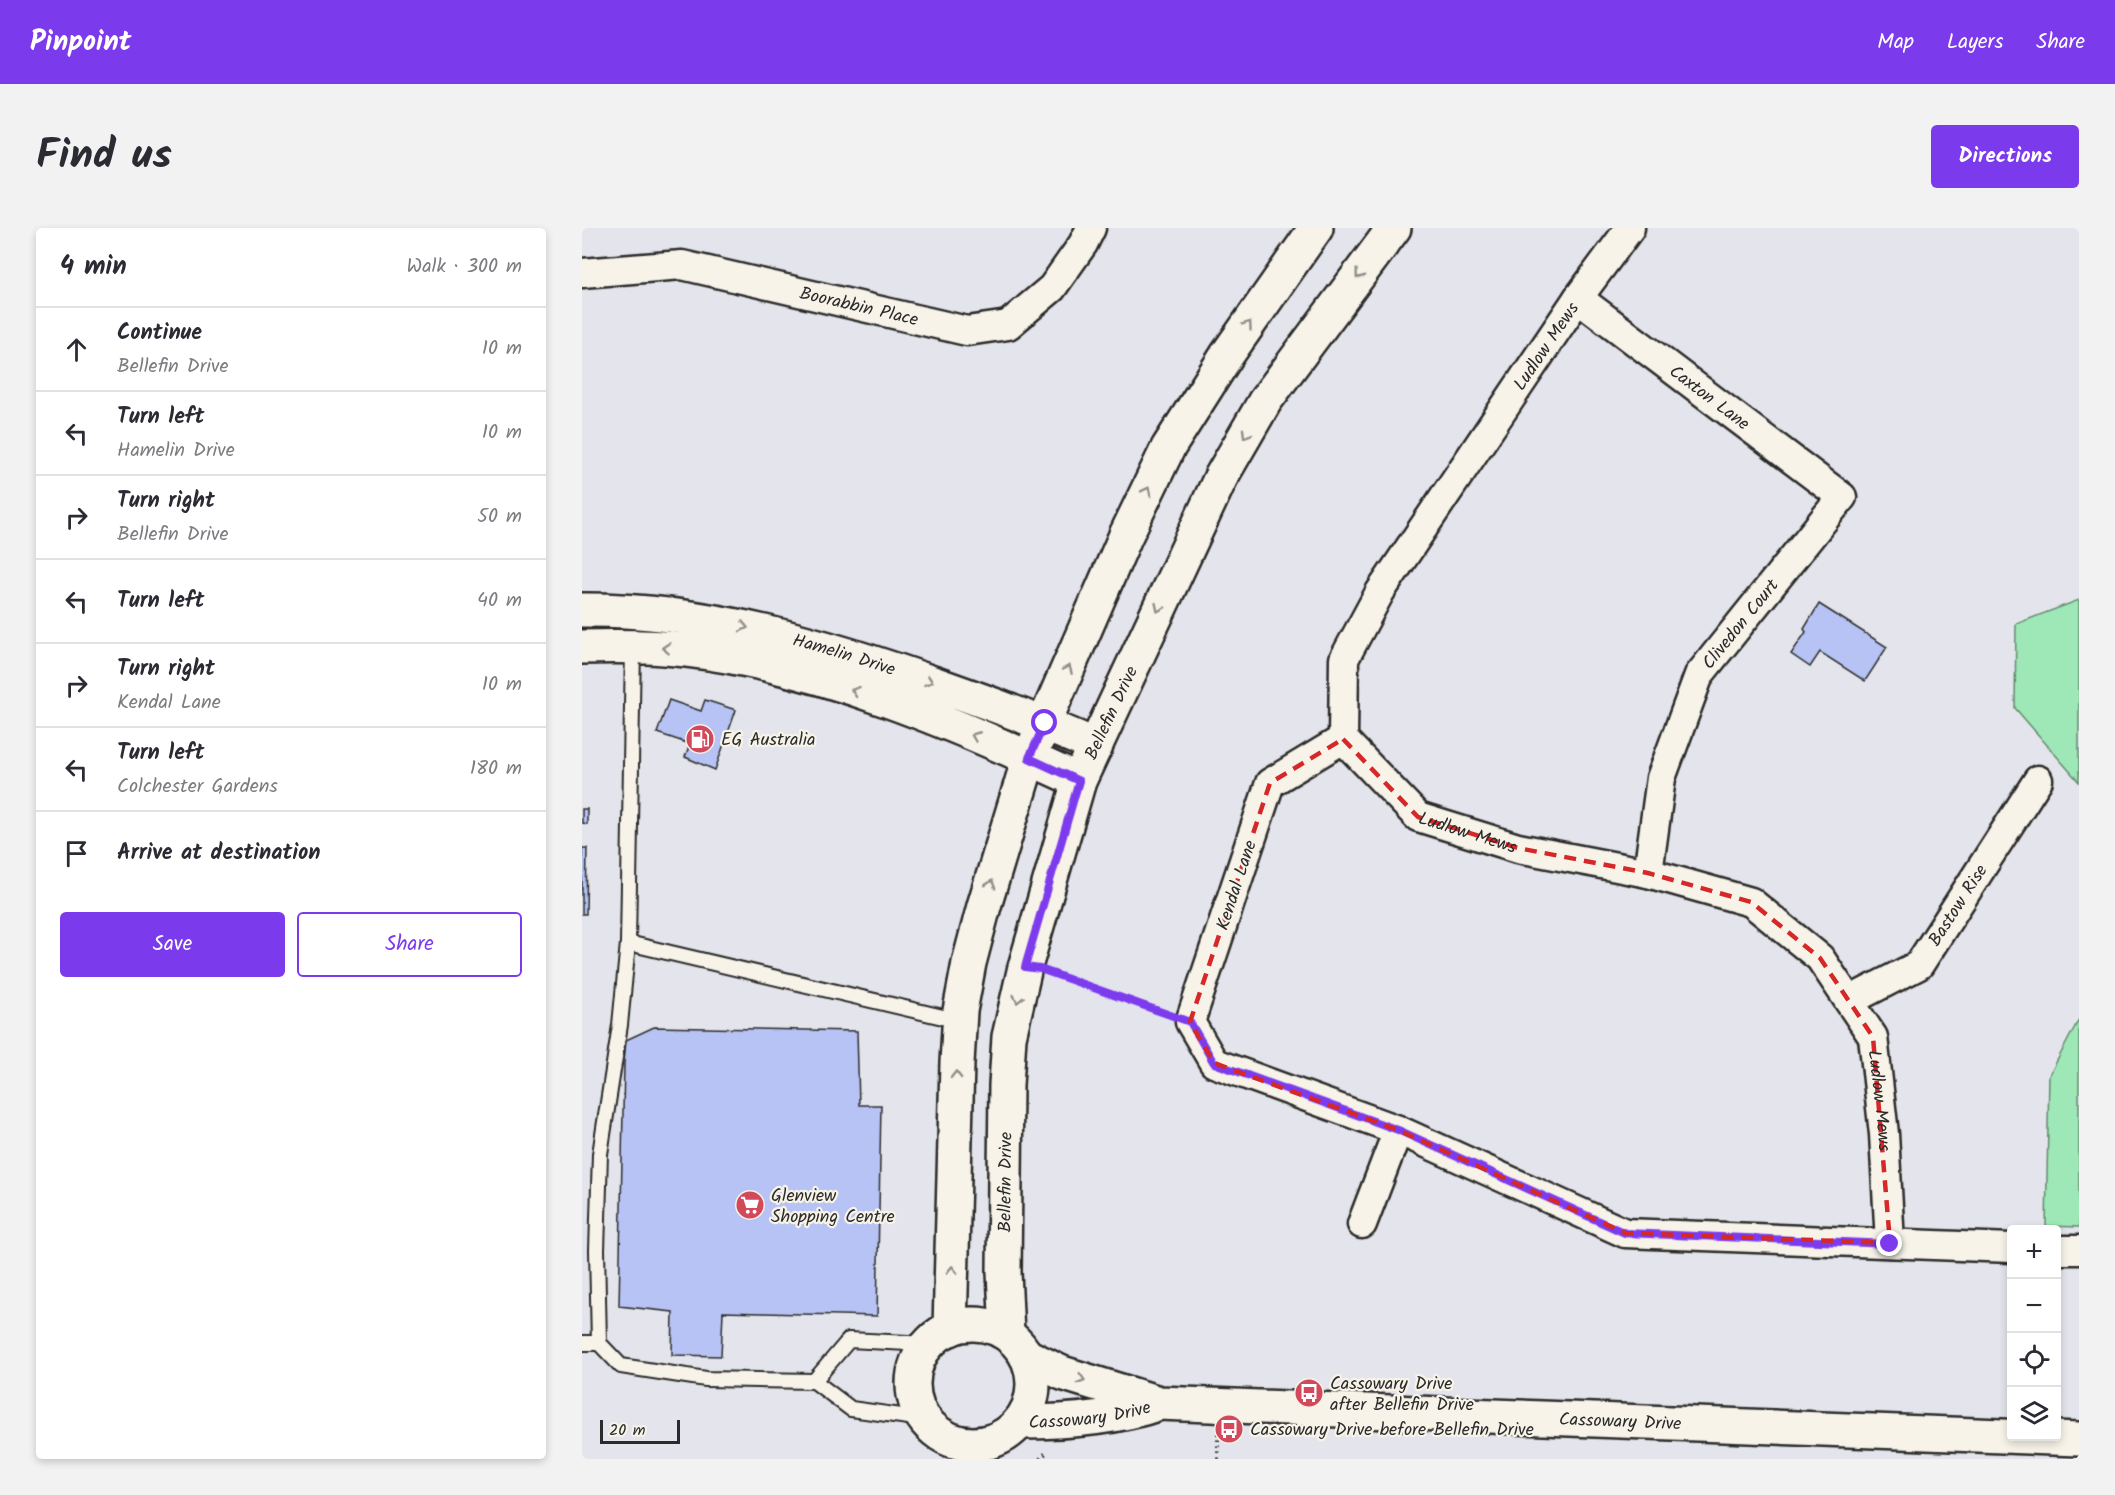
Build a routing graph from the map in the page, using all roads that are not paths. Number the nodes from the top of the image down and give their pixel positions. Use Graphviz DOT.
graph roads {
  1 [pos="1091,228"];
  2 [pos="1316,228"];
  3 [pos="1394,228"];
  4 [pos="1630,228"];
  5 [pos="582,273"];
  6 [pos="1578,298"];
  7 [pos="1842,497"];
  8 [pos="582,610"];
  9 [pos="582,646"];
  10 [pos="633,646"];
  11 [pos="1045,723"];
  12 [pos="1343,740"];
  13 [pos="1096,746"];
  14 [pos="1029,758"];
  15 [pos="2038,780"];
  16 [pos="1079,781"];
  17 [pos="1648,873"];
  18 [pos="628,943"];
  19 [pos="1849,1001"];
  20 [pos="960,1021"];
  21 [pos="1398,1130"];
  22 [pos="1362,1224"];
  23 [pos="1890,1244"];
  24 [pos="2007,1248"];
  25 [pos="2061,1250"];
  26 [pos="2079,1251"];
  27 [pos="939,1336"];
  28 [pos="582,1343"];
  29 [pos="599,1343"];
  30 [pos="1017,1345"];
  31 [pos="814,1382"];
  32 [pos="1159,1403"];
  33 [pos="933,1436"];
  34 [pos="2079,1439"];
  35 [pos="1001,1441"];
  1 -- 5 [label="street, Boorabbin Place"];
  11 -- 2 [label="main road, one-way"];
  3 -- 13 [label="main road, Bellefin Drive, one-way"];
  4 -- 6 [label="street, Ludlow Mews"];
  6 -- 7 [label="street, Caxton Lane"];
  6 -- 12 [label="street, Ludlow Mews"];
  7 -- 17 [label="street, Clivedon Court"];
  8 -- 11 [label="main road, Hamelin Drive, one-way"];
  9 -- 10 [label="main road, Hamelin Drive"];
  14 -- 10 [label="main road, Hamelin Drive, one-way"];
  10 -- 18 [label="lane"];
  11 -- 13 [label="main road, Hamelin Drive"];
  11 -- 14 [label="main road"];
  12 -- 17 [label="street, Ludlow Mews"];
  12 -- 21 [label="street, Kendal Lane"];
  13 -- 16 [label="main road, Bellefin Drive"];
  14 -- 16 [label="main road, Hamelin Drive"];
  20 -- 14 [label="main road, one-way"];
  15 -- 19 [label="street, Bastow Rise"];
  16 -- 30 [label="main road, Bellefin Drive, one-way"];
  17 -- 19 [label="street, Ludlow Mews"];
  18 -- 20 [label="lane"];
  18 -- 29 [label="lane"];
  19 -- 23 [label="street, Ludlow Mews"];
  27 -- 20 [label="main road, one-way"];
  21 -- 22 [label="street"];
  21 -- 23 [label="street"];
  23 -- 24 [label="street"];
  25 -- 26 [label="street"];
  27 -- 30 [label="main road"];
  27 -- 31 [label="lane"];
  27 -- 33 [label="main road"];
  28 -- 29 [label="lane"];
  29 -- 31 [label="lane"];
  30 -- 32 [label="main road, Cassowary Drive, one-way"];
  30 -- 35 [label="main road"];
  31 -- 33 [label="lane"];
  32 -- 34 [label="main road, Cassowary Drive"];
  32 -- 35 [label="main road, Cassowary Drive"];
  33 -- 35 [label="main road"];
}
